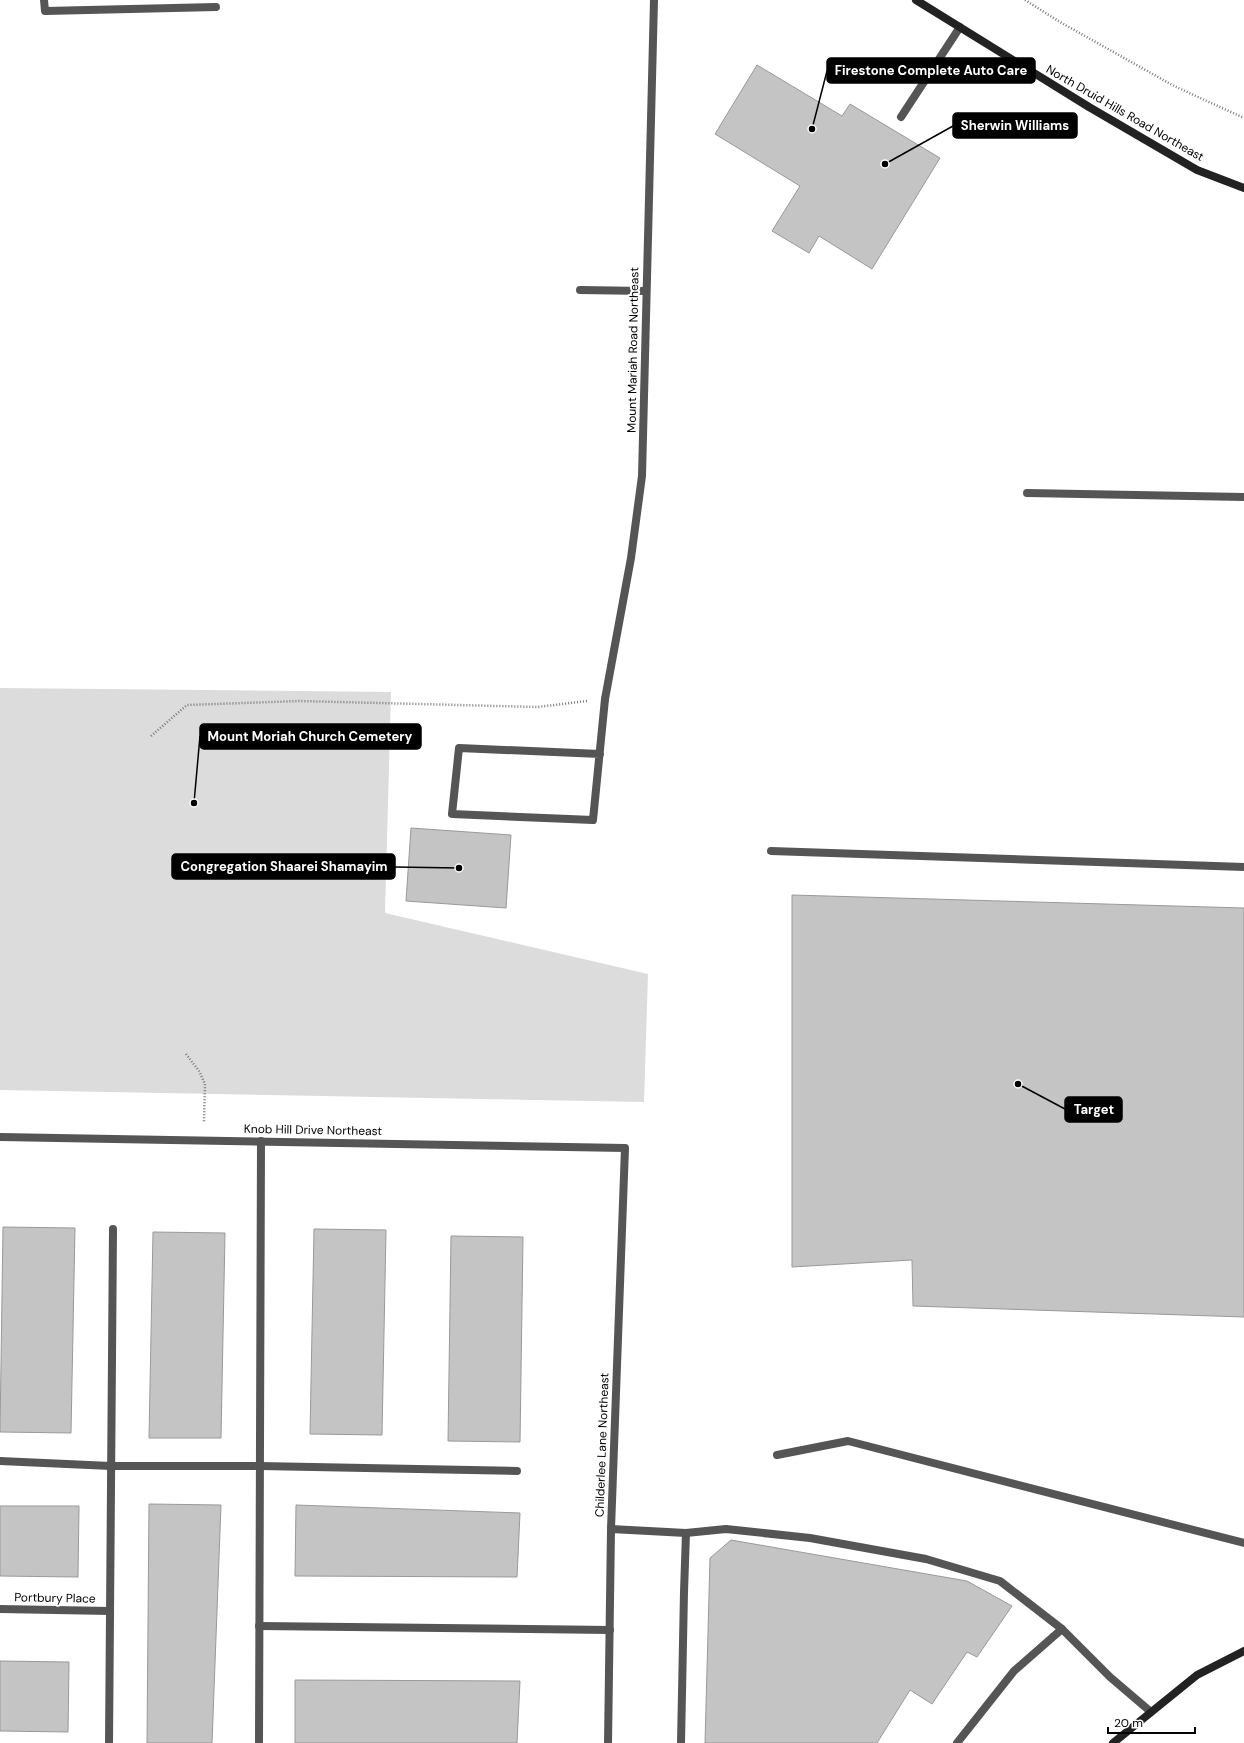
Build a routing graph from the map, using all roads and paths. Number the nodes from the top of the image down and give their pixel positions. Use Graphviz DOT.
graph roads {
  1 [pos="44,0"];
  2 [pos="654,0"];
  3 [pos="916,0"];
  4 [pos="1025,0"];
  5 [pos="216,7"];
  6 [pos="960,27"];
  7 [pos="901,117"];
  8 [pos="1244,118"];
  9 [pos="1244,188"];
  10 [pos="580,290"];
  11 [pos="646,291"];
  12 [pos="1027,493"];
  13 [pos="1244,497"];
  14 [pos="605,699"];
  15 [pos="151,736"];
  16 [pos="600,754"];
  17 [pos="771,851"];
  18 [pos="1244,867"];
  19 [pos="186,1054"];
  20 [pos="0,1137"];
  21 [pos="202,1140"];
  22 [pos="261,1140"];
  23 [pos="625,1148"];
  24 [pos="112,1229"];
  25 [pos="777,1456"];
  26 [pos="0,1461"];
  27 [pos="111,1466"];
  28 [pos="260,1466"];
  29 [pos="517,1471"];
  30 [pos="611,1529"];
  31 [pos="686,1533"];
  32 [pos="1244,1543"];
  33 [pos="0,1609"];
  34 [pos="110,1611"];
  35 [pos="259,1626"];
  36 [pos="1062,1629"];
  37 [pos="610,1630"];
  38 [pos="1244,1651"];
  39 [pos="1151,1712"];
  40 [pos="109,1743"];
  41 [pos="259,1743"];
  42 [pos="608,1743"];
  43 [pos="681,1743"];
  44 [pos="957,1743"];
  45 [pos="1113,1743"];
  1 -- 5 [label="street"];
  2 -- 11 [label="street, Mount Mariah Road Northeast"];
  3 -- 6 [label="main road, North Druid Hills Road Northeast"];
  4 -- 8 [label="path"];
  6 -- 7 [label="street"];
  6 -- 9 [label="main road, North Druid Hills Road Northeast"];
  10 -- 11 [label="street"];
  11 -- 14 [label="street, Mount Mariah Road Northeast"];
  12 -- 13 [label="street"];
  14 -- 15 [label="path"];
  14 -- 16 [label="street, Mount Mariah Road Northeast"];
  16 -- 16 [label="street, Mount Mariah Road Northeast"];
  17 -- 18 [label="street"];
  19 -- 21 [label="path"];
  20 -- 21 [label="street, Knob Hill Drive Northeast"];
  21 -- 22 [label="street, Knob Hill Drive Northeast"];
  22 -- 23 [label="street, Knob Hill Drive Northeast"];
  22 -- 28 [label="street"];
  23 -- 30 [label="street, Childerlee Lane Northeast"];
  24 -- 27 [label="street"];
  25 -- 32 [label="street"];
  26 -- 27 [label="street"];
  27 -- 28 [label="street"];
  27 -- 34 [label="street"];
  28 -- 29 [label="street"];
  28 -- 35 [label="street"];
  30 -- 31 [label="street"];
  30 -- 37 [label="street, Childerlee Lane Northeast"];
  31 -- 36 [label="street"];
  31 -- 43 [label="street"];
  33 -- 34 [label="street, Portbury Place"];
  34 -- 40 [label="street"];
  35 -- 37 [label="street"];
  35 -- 41 [label="street"];
  36 -- 39 [label="street"];
  36 -- 44 [label="street"];
  37 -- 42 [label="street, Childerlee Lane Northeast"];
  38 -- 39 [label="main road"];
  39 -- 45 [label="main road"];
}
